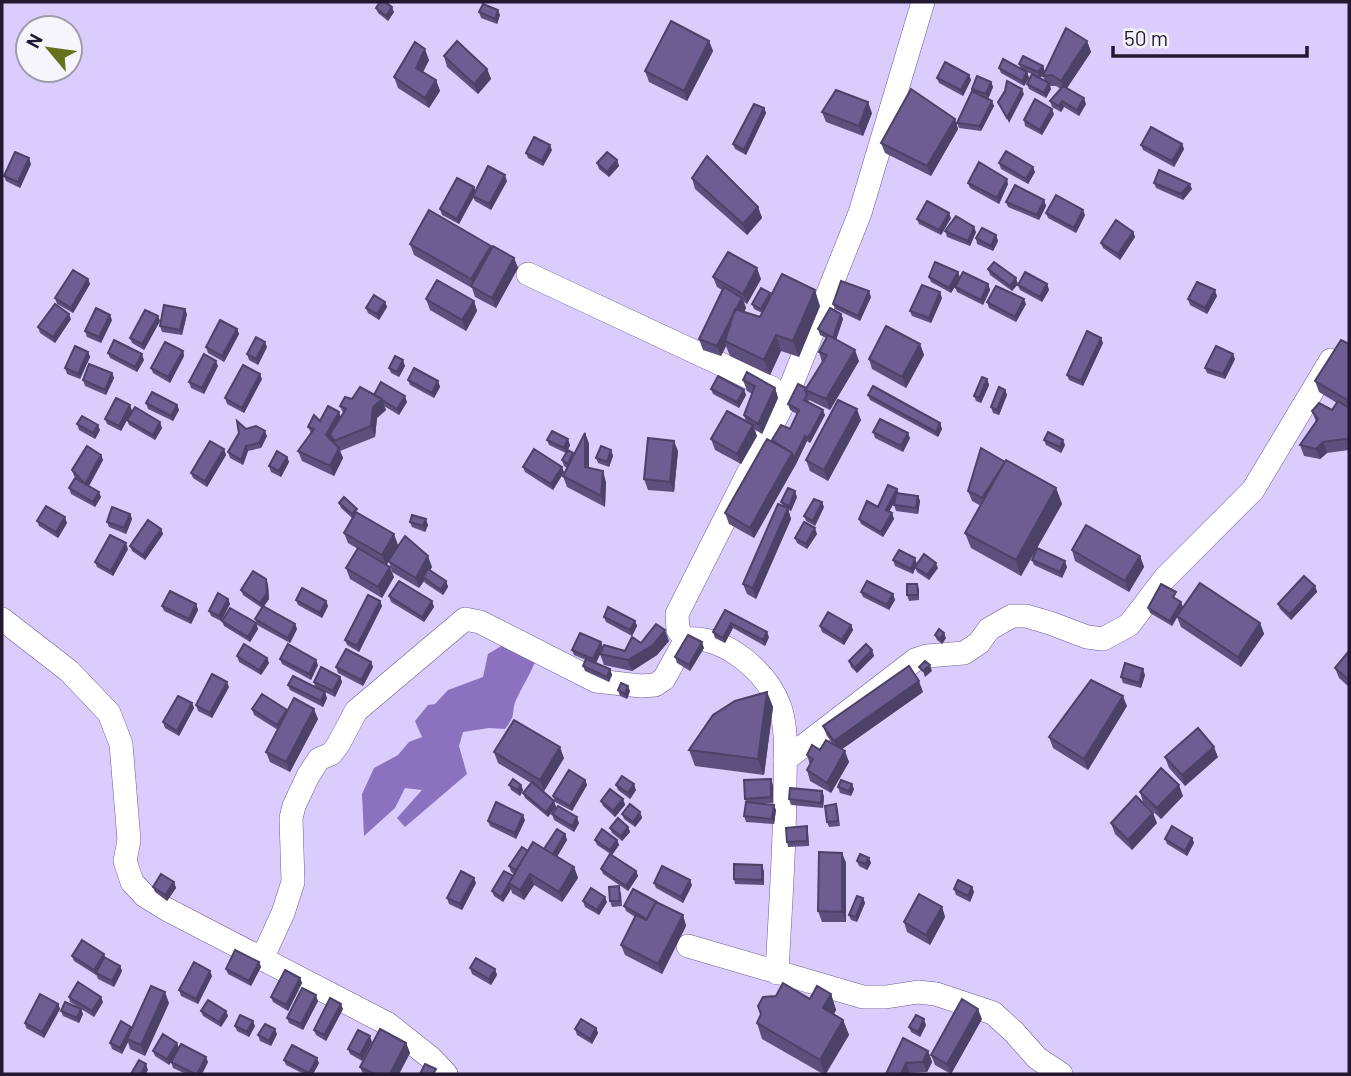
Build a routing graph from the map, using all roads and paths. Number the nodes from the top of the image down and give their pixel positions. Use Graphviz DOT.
graph roads {
  1 [pos="923,2"];
  2 [pos="528,274"];
  3 [pos="1340,345"];
  4 [pos="787,396"];
  5 [pos="2,619"];
  6 [pos="686,639"];
  7 [pos="785,760"];
  8 [pos="688,946"];
  9 [pos="262,959"];
  10 [pos="777,973"];
  11 [pos="446,1074"];
  12 [pos="1061,1074"];
  1 -- 4 [label="street"];
  2 -- 4 [label="street"];
  3 -- 7 [label="street"];
  4 -- 6 [label="street"];
  5 -- 9 [label="street"];
  6 -- 7 [label="street"];
  6 -- 9 [label="street"];
  7 -- 10 [label="street"];
  8 -- 10 [label="street"];
  9 -- 11 [label="street"];
  10 -- 12 [label="street"];
}
